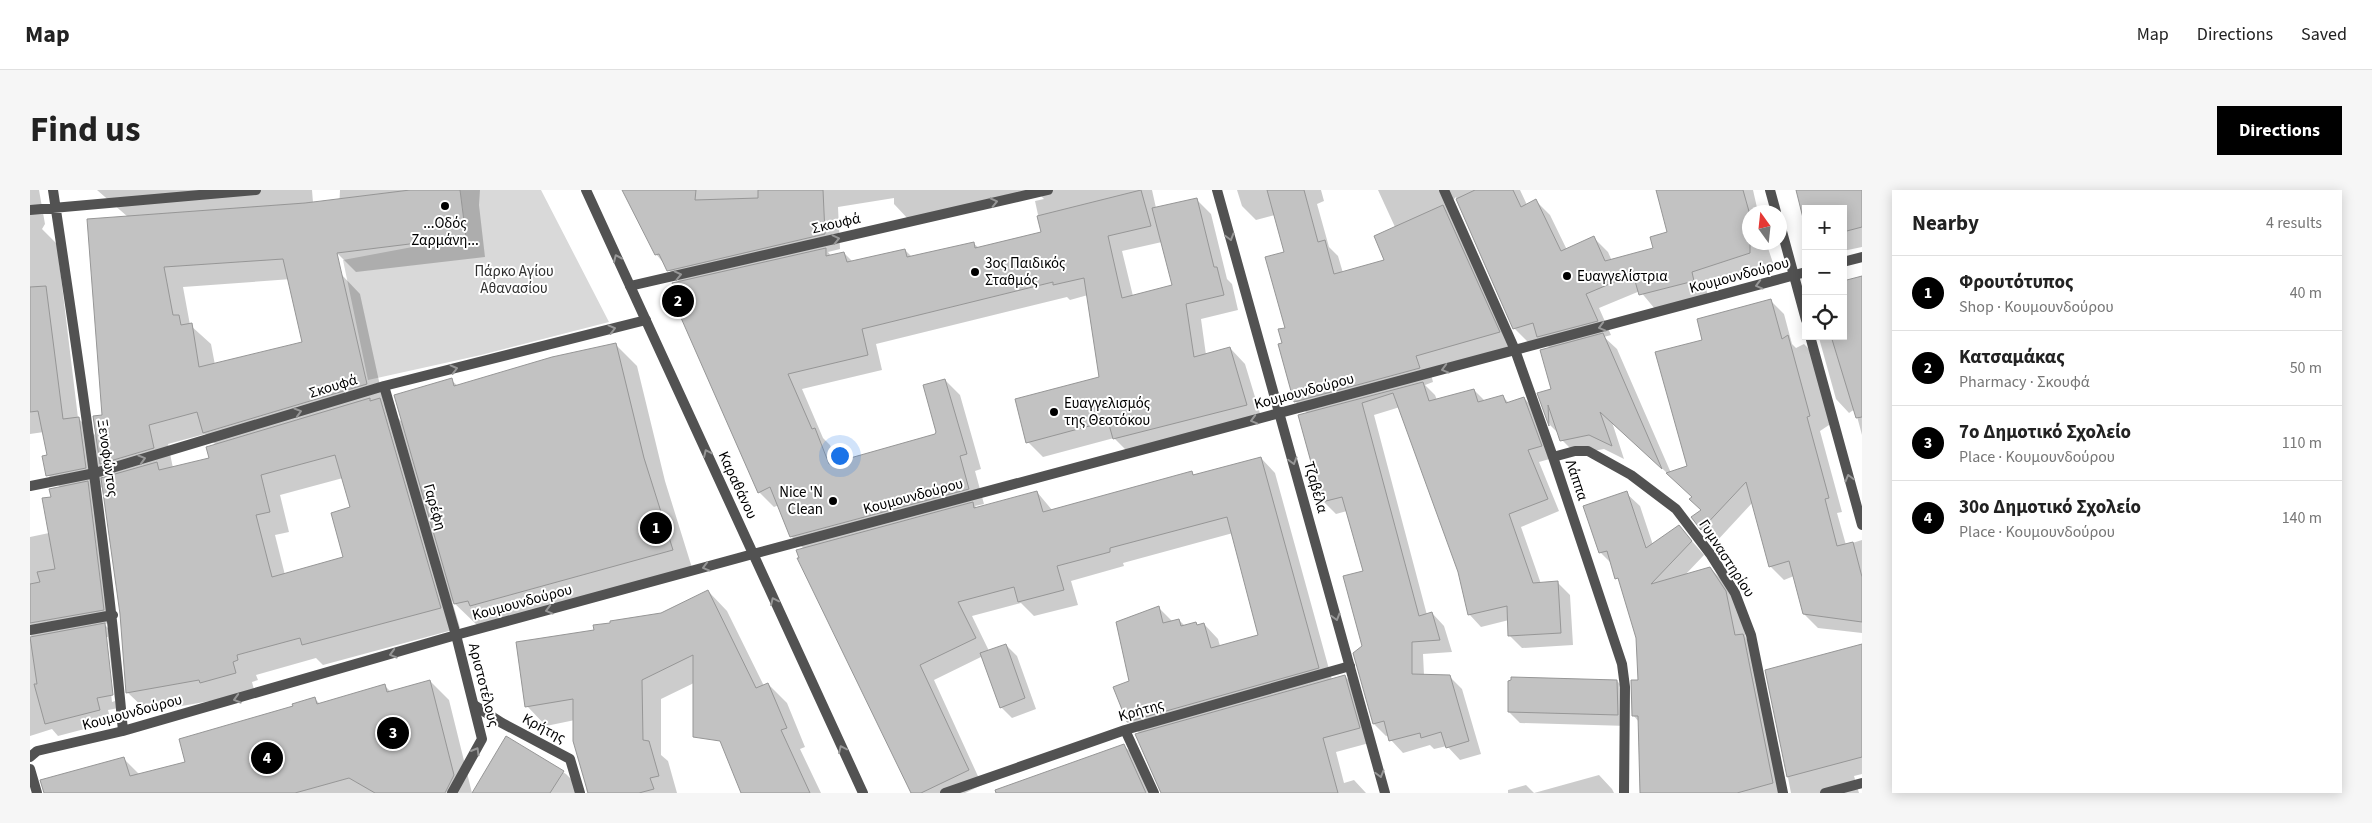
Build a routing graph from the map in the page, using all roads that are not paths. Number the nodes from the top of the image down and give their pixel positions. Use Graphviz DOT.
graph roads {
  1 [pos="53,190"];
  2 [pos="256,190"];
  3 [pos="586,190"];
  4 [pos="1048,190"];
  5 [pos="1217,190"];
  6 [pos="1444,190"];
  7 [pos="1770,190"];
  8 [pos="1774,205"];
  9 [pos="55,207"];
  10 [pos="30,210"];
  11 [pos="1787,250"];
  12 [pos="1862,257"];
  13 [pos="1847,261"];
  14 [pos="1802,273"];
  15 [pos="1794,276"];
  16 [pos="630,286"];
  17 [pos="1802,305"];
  18 [pos="646,320"];
  19 [pos="1811,340"];
  20 [pos="1515,350"];
  21 [pos="384,386"];
  22 [pos="1280,413"];
  23 [pos="1553,457"];
  24 [pos="95,473"];
  25 [pos="30,486"];
  26 [pos="1862,525"];
  27 [pos="753,554"];
  28 [pos="113,615"];
  29 [pos="30,630"];
  30 [pos="456,636"];
  31 [pos="1350,666"];
  32 [pos="474,705"];
  33 [pos="1124,730"];
  34 [pos="123,731"];
  35 [pos="30,757"];
  36 [pos="30,769"];
  37 [pos="1862,783"];
  38 [pos="37,793"];
  39 [pos="452,793"];
  40 [pos="580,793"];
  41 [pos="863,793"];
  42 [pos="945,793"];
  43 [pos="1154,793"];
  44 [pos="1385,793"];
  45 [pos="1624,793"];
  46 [pos="1783,793"];
  47 [pos="1825,793"];
  1 -- 9 [label="street, Ξενοφώντος"];
  2 -- 9 [label="street"];
  16 -- 3 [label="street, Καραθάνου, one-way"];
  16 -- 4 [label="street, Σκουφά, one-way"];
  5 -- 22 [label="street, Τζαβέλα, one-way"];
  6 -- 20 [label="street, Λάππα"];
  7 -- 8 [label="street"];
  9 -- 10 [label="street"];
  9 -- 24 [label="street, Ξενοφώντος"];
  11 -- 15 [label="street"];
  12 -- 13 [label="street"];
  14 -- 15 [label="street, Κουμουνδούρου"];
  15 -- 17 [label="street"];
  15 -- 20 [label="street, Κουμουνδούρου, one-way"];
  16 -- 18 [label="street, Καραθάνου"];
  21 -- 18 [label="street, Σκουφά, one-way"];
  27 -- 18 [label="street, Καραθάνου, one-way"];
  26 -- 19 [label="street, one-way"];
  20 -- 22 [label="street, Κουμουνδούρου, one-way"];
  20 -- 23 [label="street, Λάππα"];
  24 -- 21 [label="street, Σκουφά, one-way"];
  21 -- 30 [label="street, Γαρέφη"];
  22 -- 27 [label="street, Κουμουνδούρου, one-way"];
  22 -- 31 [label="street, Τζαβέλα, one-way"];
  23 -- 45 [label="street, Λάππα"];
  23 -- 46 [label="street, Γυμναστηρίου"];
  24 -- 25 [label="street, Σκουφά"];
  24 -- 28 [label="street, Ξενοφώντος"];
  27 -- 30 [label="street, Κουμουνδούρου, one-way"];
  41 -- 27 [label="street, Καραθάνου, one-way"];
  28 -- 29 [label="street"];
  28 -- 34 [label="street, Ξενοφώντος"];
  30 -- 32 [label="street, Αριστοτέλους"];
  30 -- 34 [label="street, Κουμουνδούρου, one-way"];
  31 -- 33 [label="street, Κρήτης"];
  31 -- 44 [label="street, Τζαβέλα, one-way"];
  39 -- 32 [label="street, Αριστοτέλους, one-way"];
  32 -- 40 [label="street, Κρήτης"];
  33 -- 42 [label="street, Κρήτης"];
  33 -- 43 [label="street"];
  34 -- 35 [label="street, Κουμουνδούρου"];
  36 -- 38 [label="street"];
  37 -- 47 [label="street"];
}
